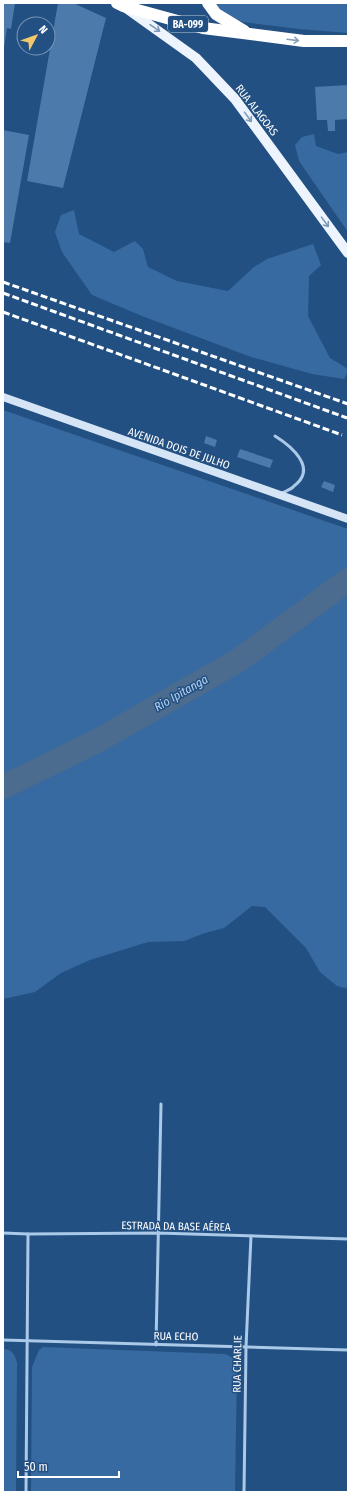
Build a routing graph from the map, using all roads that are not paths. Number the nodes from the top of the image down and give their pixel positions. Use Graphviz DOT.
graph roads {
  1 [pos="208,3"];
  2 [pos="120,5"];
  3 [pos="255,34"];
  4 [pos="348,41"];
  5 [pos="348,253"];
  6 [pos="3,397"];
  7 [pos="275,436"];
  8 [pos="279,494"];
  9 [pos="348,519"];
  10 [pos="161,1104"];
  11 [pos="3,1233"];
  12 [pos="158,1233"];
  13 [pos="28,1234"];
  14 [pos="250,1236"];
  15 [pos="348,1239"];
  16 [pos="3,1340"];
  17 [pos="28,1341"];
  18 [pos="156,1345"];
  19 [pos="246,1347"];
  20 [pos="348,1350"];
  21 [pos="26,1492"];
  22 [pos="244,1492"];
  1 -- 3 [label="highway"];
  2 -- 3 [label="highway, BA-099"];
  2 -- 5 [label="main road, RUA ALAGOAS, one-way"];
  3 -- 4 [label="highway, BA-099, one-way"];
  6 -- 8 [label="street, AVENIDA DOIS DE JULHO"];
  7 -- 8 [label="lane"];
  8 -- 9 [label="street, AVENIDA DOIS DE JULHO"];
  10 -- 12 [label="lane"];
  11 -- 13 [label="lane, ESTRADA DA BASE AÉREA"];
  12 -- 13 [label="lane, ESTRADA DA BASE AÉREA"];
  12 -- 14 [label="lane, ESTRADA DA BASE AÉREA"];
  12 -- 18 [label="lane"];
  13 -- 17 [label="lane"];
  14 -- 15 [label="lane, ESTRADA DA BASE AÉREA"];
  14 -- 19 [label="lane, RUA CHARLIE"];
  16 -- 17 [label="lane, RUA ECHO"];
  17 -- 18 [label="lane, RUA ECHO"];
  17 -- 21 [label="lane"];
  18 -- 19 [label="lane, RUA ECHO"];
  19 -- 20 [label="lane, RUA ECHO"];
  19 -- 22 [label="lane, RUA CHARLIE"];
}
